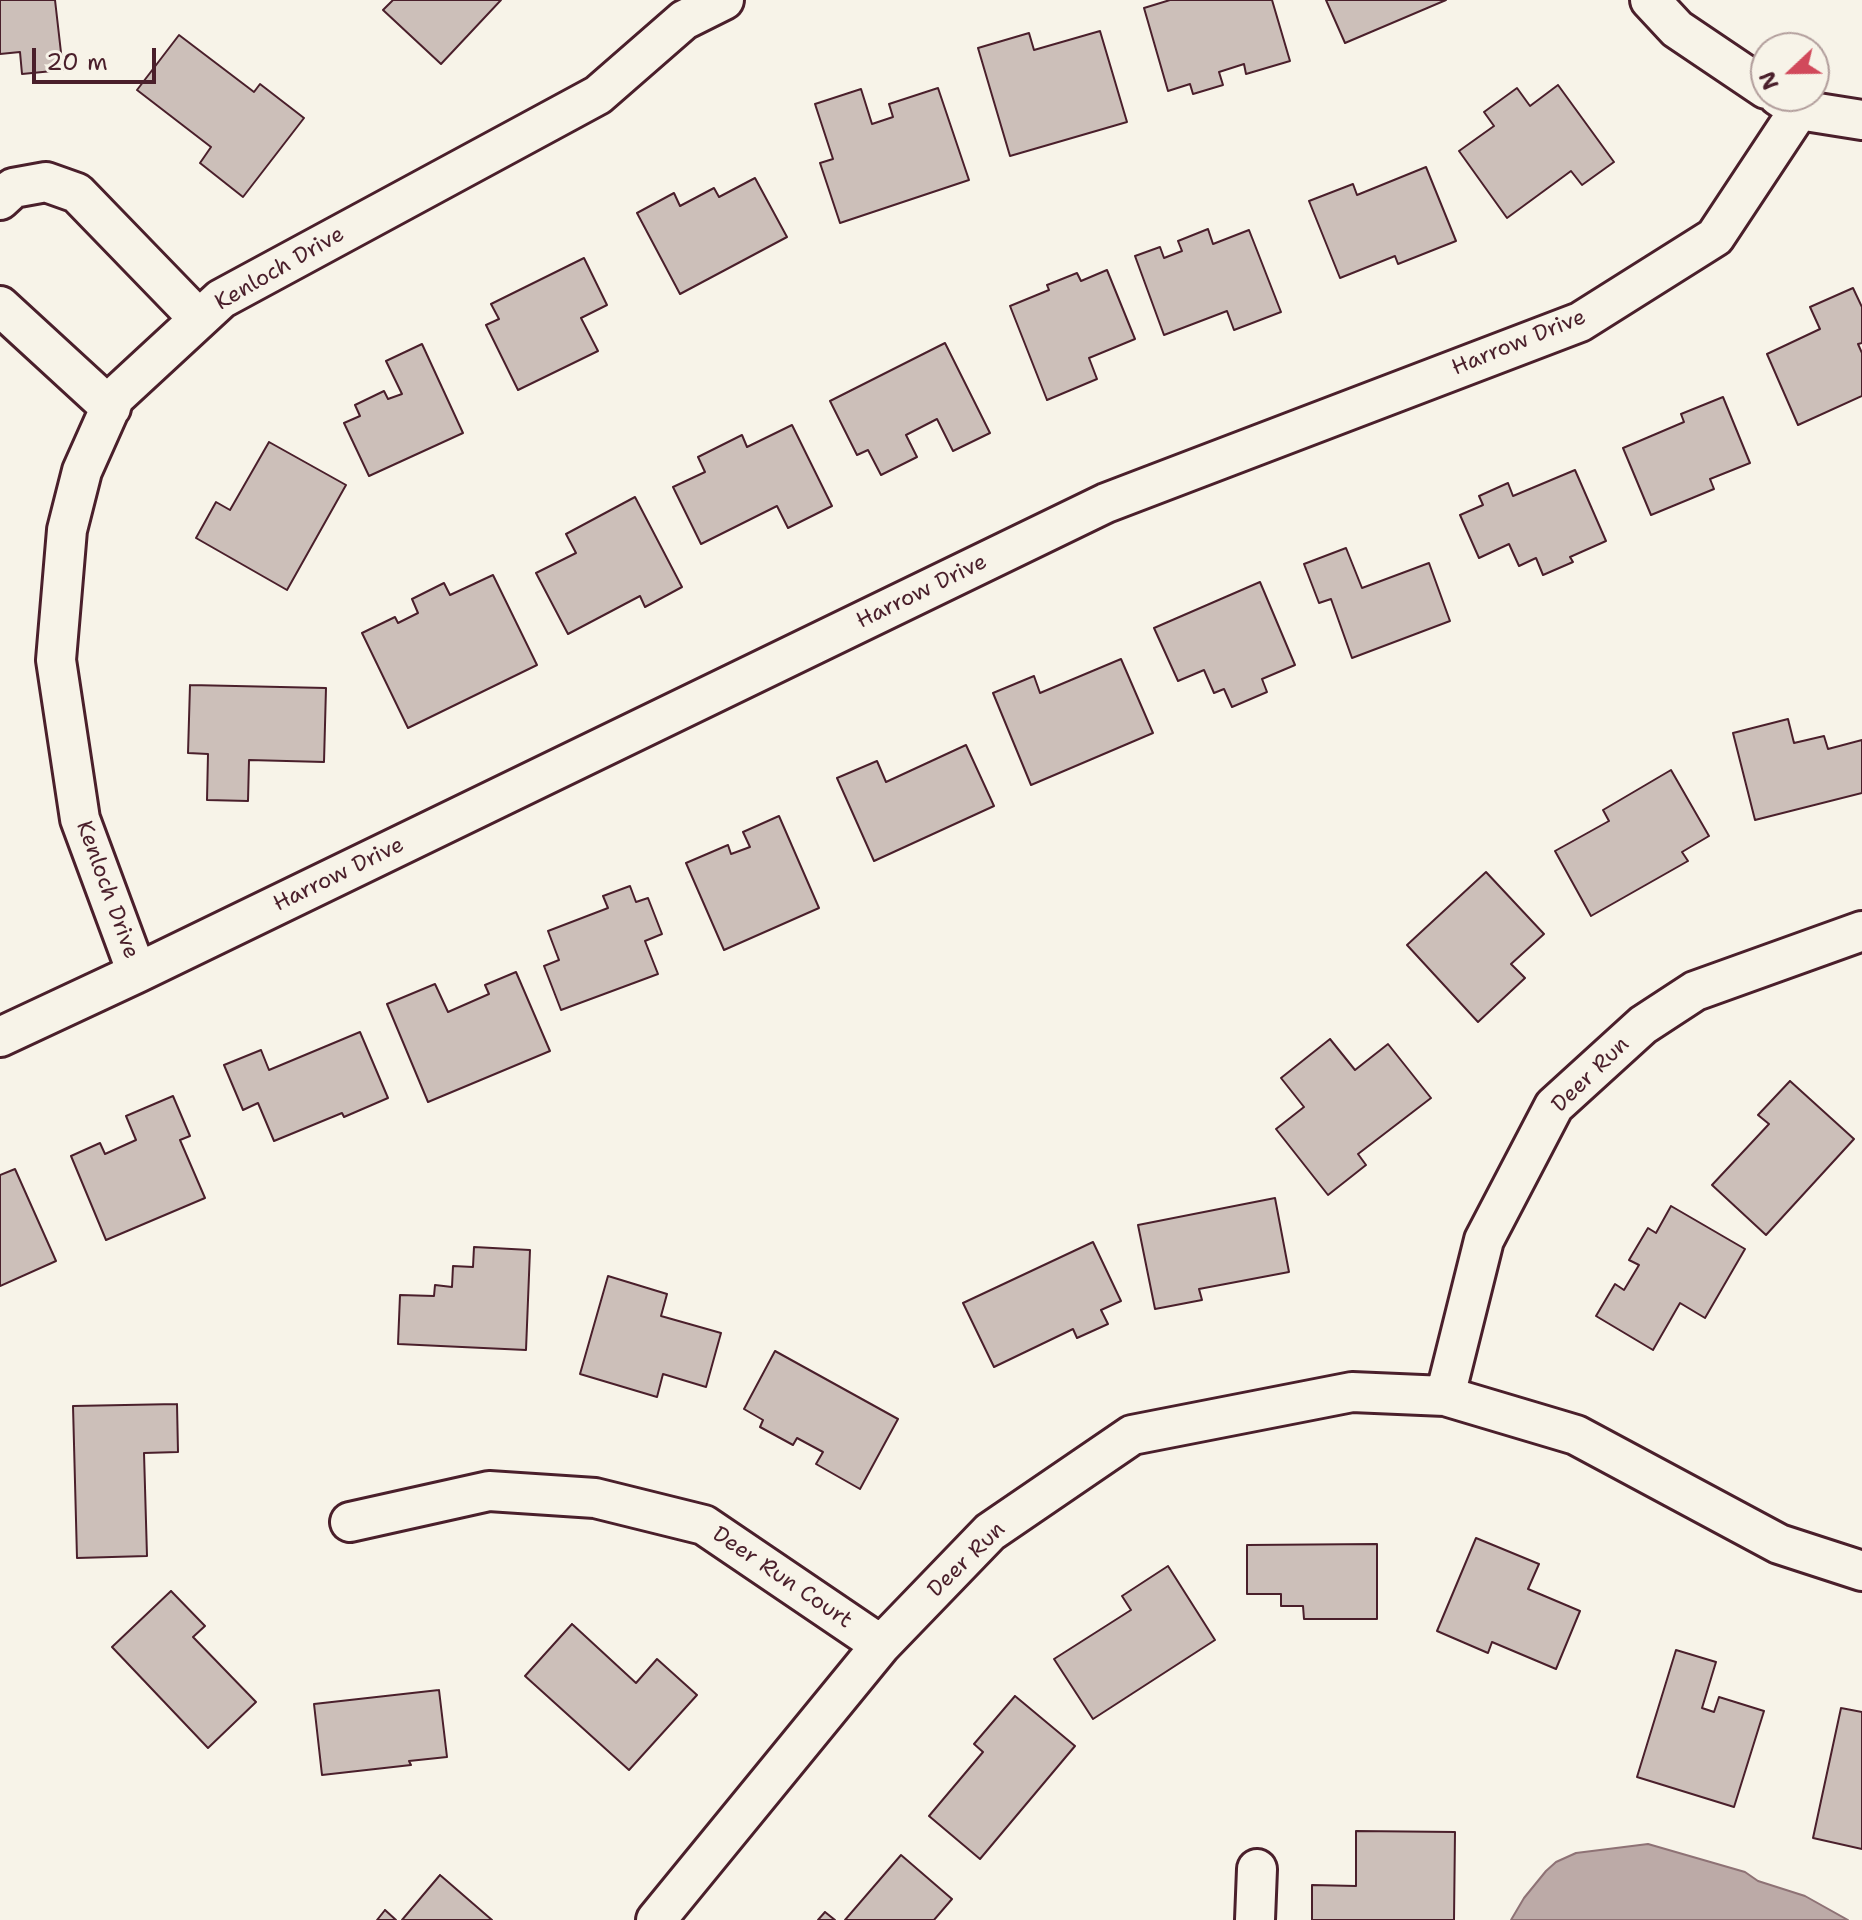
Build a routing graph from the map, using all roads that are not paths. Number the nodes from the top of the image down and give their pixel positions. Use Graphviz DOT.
graph roads {
  1 [pos="724,0"];
  2 [pos="1650,0"];
  3 [pos="675,10"];
  4 [pos="1750,78"];
  5 [pos="1783,112"];
  6 [pos="1827,112"];
  7 [pos="1862,120"];
  8 [pos="0,200"];
  9 [pos="0,306"];
  10 [pos="198,318"];
  11 [pos="111,408"];
  12 [pos="1862,931"];
  13 [pos="137,973"];
  14 [pos="0,1037"];
  15 [pos="1445,1396"];
  16 [pos="350,1522"];
  17 [pos="1862,1571"];
  18 [pos="881,1645"];
  19 [pos="1257,1869"];
  20 [pos="656,1920"];
  21 [pos="1255,1920"];
  1 -- 3 [label="street, Kenloch Drive"];
  2 -- 4 [label="street"];
  3 -- 10 [label="street, Kenloch Drive"];
  5 -- 13 [label="street, Harrow Drive"];
  6 -- 7 [label="street"];
  8 -- 10 [label="street"];
  9 -- 11 [label="street"];
  10 -- 11 [label="street, Kenloch Drive"];
  11 -- 13 [label="street, Kenloch Drive"];
  12 -- 15 [label="street, Deer Run"];
  13 -- 14 [label="street, Harrow Drive"];
  15 -- 17 [label="street, Deer Run"];
  15 -- 18 [label="street, Deer Run"];
  16 -- 18 [label="street, Deer Run Court"];
  18 -- 20 [label="street, Deer Run"];
  19 -- 21 [label="street"];
}
